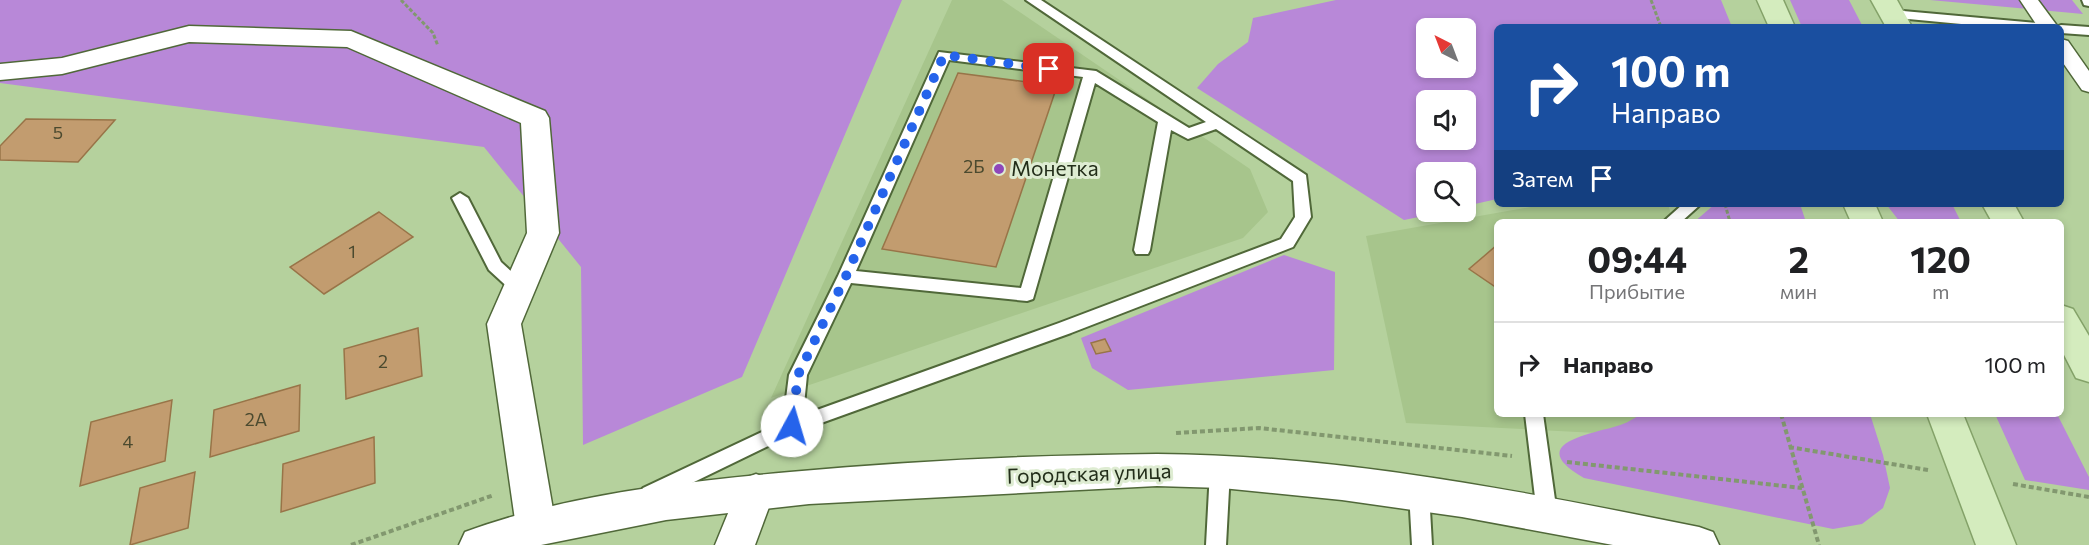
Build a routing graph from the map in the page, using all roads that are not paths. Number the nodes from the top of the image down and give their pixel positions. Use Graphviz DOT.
graph roads {
  1 [pos="1032,0"];
  2 [pos="1062,0"];
  3 [pos="1770,0"];
  4 [pos="2029,0"];
  5 [pos="1892,14"];
  6 [pos="1058,17"];
  7 [pos="1781,24"];
  8 [pos="2004,24"];
  9 [pos="2046,24"];
  10 [pos="2064,29"];
  11 [pos="2089,31"];
  12 [pos="2064,49"];
  13 [pos="0,72"];
  14 [pos="1091,74"];
  15 [pos="2089,86"];
  16 [pos="1166,120"];
  17 [pos="1219,123"];
  18 [pos="460,198"];
  19 [pos="1689,207"];
  20 [pos="1675,219"];
  21 [pos="1142,250"];
  22 [pos="846,276"];
  23 [pos="519,288"];
  24 [pos="2064,323"];
  25 [pos="2089,368"];
  26 [pos="1534,417"];
  27 [pos="1946,417"];
  28 [pos="792,426"];
  29 [pos="1220,471"];
  30 [pos="756,491"];
  31 [pos="1419,492"];
  32 [pos="619,508"];
  33 [pos="1547,513"];
  34 [pos="536,527"];
  35 [pos="479,545"];
  36 [pos="735,545"];
  37 [pos="1216,545"];
  38 [pos="1422,545"];
  39 [pos="1699,545"];
  40 [pos="1996,545"];
  1 -- 6 [label="lane"];
  2 -- 6 [label="lane"];
  3 -- 7 [label="main road"];
  4 -- 9 [label="street"];
  5 -- 8 [label="lane"];
  6 -- 17 [label="lane"];
  10 -- 11 [label="lane"];
  12 -- 15 [label="street"];
  13 -- 23 [label="street"];
  14 -- 16 [label="lane"];
  14 -- 22 [label="lane"];
  14 -- 22 [label="lane"];
  16 -- 17 [label="lane"];
  16 -- 21 [label="lane"];
  17 -- 28 [label="lane"];
  18 -- 23 [label="lane"];
  19 -- 20 [label="lane"];
  22 -- 28 [label="lane"];
  23 -- 34 [label="street"];
  24 -- 25 [label="main road"];
  26 -- 33 [label="lane"];
  27 -- 40 [label="main road"];
  28 -- 32 [label="lane"];
  29 -- 30 [label="street, Городская улица"];
  29 -- 31 [label="street, Городская улица"];
  29 -- 37 [label="lane"];
  30 -- 32 [label="street, Городская улица"];
  30 -- 36 [label="street"];
  31 -- 33 [label="street, Городская улица"];
  31 -- 38 [label="lane"];
  32 -- 34 [label="street, Городская улица"];
  33 -- 39 [label="street, Городская улица"];
  34 -- 35 [label="street, Городская улица"];
}
